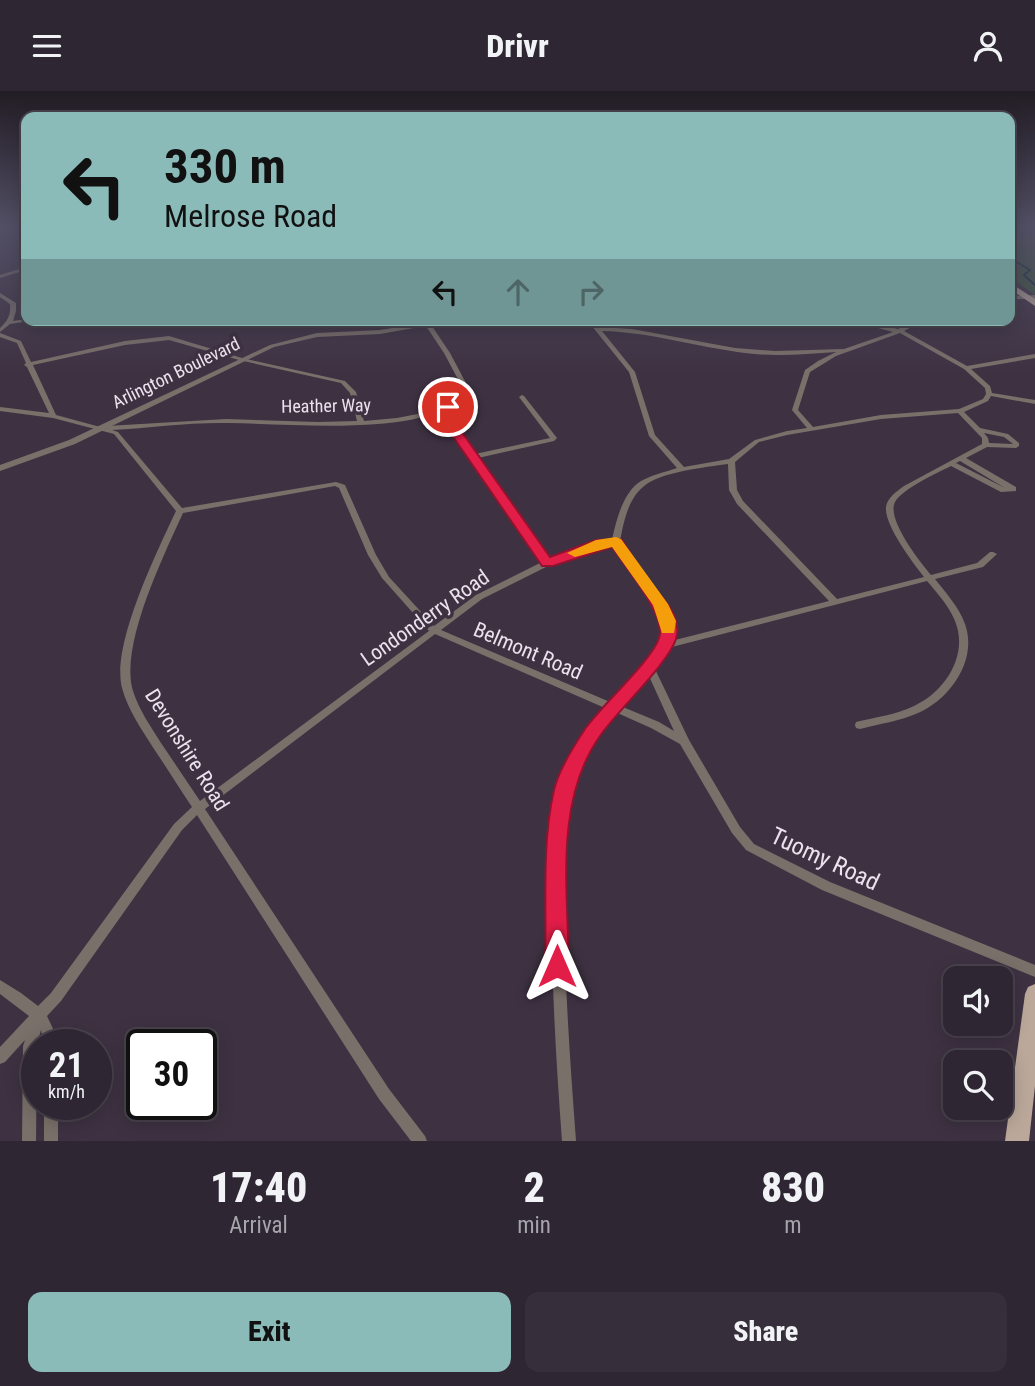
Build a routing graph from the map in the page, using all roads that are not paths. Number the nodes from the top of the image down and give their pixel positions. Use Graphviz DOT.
graph roads {
  1 [pos="1015,288"];
  2 [pos="0,295"];
  3 [pos="1032,299"];
  4 [pos="21,321"];
  5 [pos="9,323"];
  6 [pos="411,326"];
  7 [pos="429,326"];
  8 [pos="595,326"];
  9 [pos="877,326"];
  10 [pos="912,326"];
  11 [pos="597,329"];
  12 [pos="0,332"];
  13 [pos="902,332"];
  14 [pos="842,351"];
  15 [pos="793,354"];
  16 [pos="1035,358"];
  17 [pos="241,359"];
  18 [pos="818,362"];
  19 [pos="27,365"];
  20 [pos="969,370"];
  21 [pos="989,394"];
  22 [pos="522,397"];
  23 [pos="1035,402"];
  24 [pos="448,407"];
  25 [pos="0,409"];
  26 [pos="960,411"];
  27 [pos="53,416"];
  28 [pos="361,423"];
  29 [pos="811,428"];
  30 [pos="98,429"];
  31 [pos="978,430"];
  32 [pos="986,445"];
  33 [pos="473,457"];
  34 [pos="962,459"];
  35 [pos="731,461"];
  36 [pos="953,464"];
  37 [pos="0,468"];
  38 [pos="682,469"];
  39 [pos="180,511"];
  40 [pos="616,542"];
  41 [pos="993,554"];
  42 [pos="547,563"];
  43 [pos="929,577"];
  44 [pos="835,602"];
  45 [pos="433,630"];
  46 [pos="663,646"];
  47 [pos="649,667"];
  48 [pos="612,706"];
  49 [pos="860,726"];
  50 [pos="684,741"];
  51 [pos="200,808"];
  52 [pos="1035,971"];
  53 [pos="0,986"];
  54 [pos="1035,994"];
  55 [pos="38,1014"];
  56 [pos="47,1029"];
  57 [pos="0,1058"];
  58 [pos="1031,1062"];
  59 [pos="51,1120"];
  60 [pos="29,1141"];
  61 [pos="51,1141"];
  62 [pos="420,1141"];
  63 [pos="569,1141"];
  64 [pos="1017,1141"];
  1 -- 3 [label="main road"];
  2 -- 5 [label="street"];
  4 -- 5 [label="street"];
  5 -- 12 [label="street"];
  6 -- 17 [label="street, Arlington Boulevard"];
  7 -- 24 [label="street"];
  8 -- 11 [label="street"];
  9 -- 13 [label="street"];
  10 -- 13 [label="street"];
  11 -- 15 [label="street"];
  11 -- 38 [label="street"];
  12 -- 19 [label="street"];
  13 -- 14 [label="street"];
  13 -- 20 [label="street"];
  14 -- 15 [label="street"];
  14 -- 18 [label="street"];
  15 -- 18 [label="street"];
  16 -- 20 [label="street"];
  17 -- 19 [label="street"];
  17 -- 28 [label="street"];
  17 -- 30 [label="street, Arlington Boulevard"];
  18 -- 29 [label="street"];
  19 -- 27 [label="street"];
  20 -- 21 [label="street"];
  21 -- 23 [label="street"];
  21 -- 26 [label="street"];
  22 -- 33 [label="street"];
  24 -- 28 [label="street, Heather Way"];
  24 -- 33 [label="street"];
  25 -- 27 [label="street"];
  26 -- 29 [label="street"];
  26 -- 31 [label="street"];
  27 -- 30 [label="street"];
  28 -- 30 [label="street, Heather Way"];
  29 -- 35 [label="street"];
  30 -- 37 [label="street, Arlington Boulevard"];
  30 -- 39 [label="street"];
  31 -- 32 [label="street"];
  31 -- 32 [label="street"];
  32 -- 34 [label="street"];
  33 -- 42 [label="street"];
  34 -- 36 [label="street"];
  34 -- 36 [label="street"];
  35 -- 38 [label="street"];
  35 -- 44 [label="street"];
  36 -- 43 [label="street"];
  38 -- 40 [label="street"];
  39 -- 45 [label="street, Belmont Road"];
  39 -- 51 [label="street, Devonshire Road"];
  40 -- 42 [label="street, Londonderry Road"];
  40 -- 46 [label="street"];
  41 -- 43 [label="street"];
  42 -- 45 [label="street, Londonderry Road"];
  43 -- 44 [label="street"];
  43 -- 49 [label="street"];
  44 -- 46 [label="street"];
  45 -- 48 [label="street, Belmont Road"];
  45 -- 51 [label="street, Londonderry Road"];
  46 -- 47 [label="street"];
  47 -- 48 [label="street"];
  47 -- 50 [label="street, Tuomy Road"];
  48 -- 50 [label="street, Belmont Road"];
  48 -- 63 [label="street"];
  50 -- 52 [label="street, Tuomy Road"];
  51 -- 55 [label="street, Londonderry Road"];
  51 -- 62 [label="street, Devonshire Road"];
  53 -- 55 [label="street"];
  54 -- 58 [label="main road"];
  55 -- 56 [label="street"];
  55 -- 57 [label="street, Londonderry Road"];
  55 -- 60 [label="street"];
  58 -- 64 [label="main road"];
  59 -- 61 [label="street"];
}
